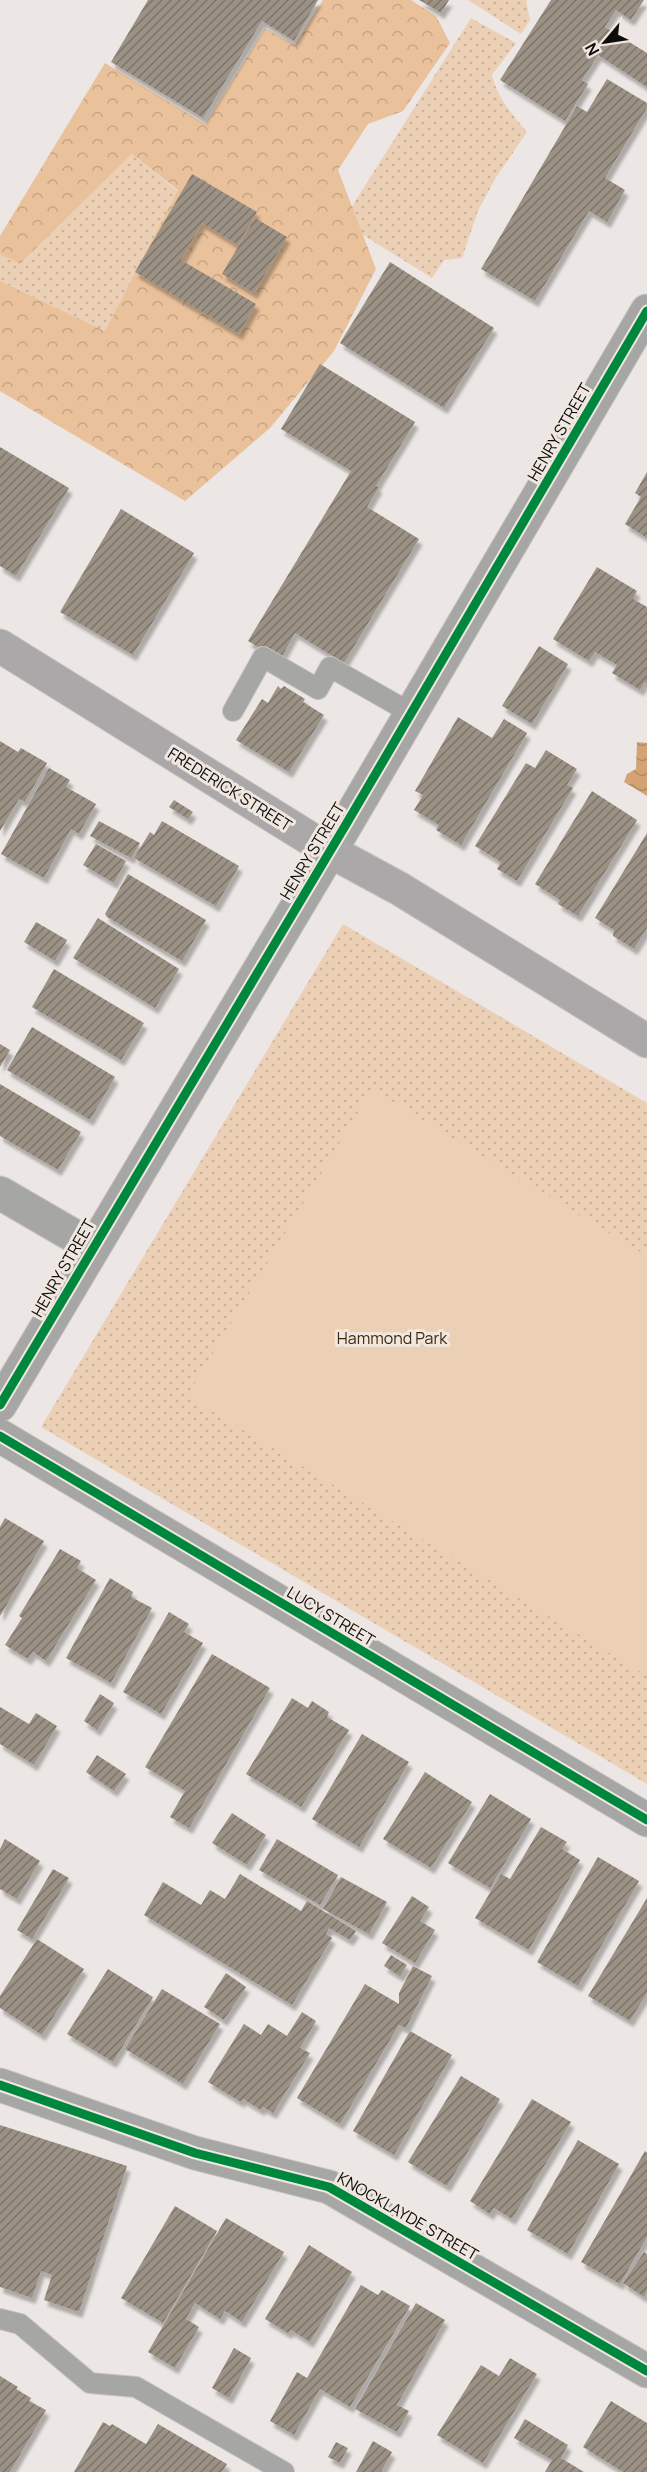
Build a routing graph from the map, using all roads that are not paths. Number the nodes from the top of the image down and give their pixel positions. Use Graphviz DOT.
graph roads {
  1 [pos="647,311"];
  2 [pos="0,646"];
  3 [pos="233,711"];
  4 [pos="411,713"];
  5 [pos="330,851"];
  6 [pos="647,1041"];
  7 [pos="0,1193"];
  8 [pos="93,1247"];
  9 [pos="0,1405"];
  10 [pos="0,1436"];
  11 [pos="647,1820"];
  12 [pos="0,2085"];
  13 [pos="0,2319"];
  14 [pos="647,2371"];
  15 [pos="284,2472"];
  1 -- 4 [label="street, HENRY STREET"];
  2 -- 5 [label="main road, FREDERICK STREET"];
  3 -- 4 [label="lane"];
  4 -- 5 [label="street, HENRY STREET"];
  5 -- 6 [label="main road, FREDERICK STREET"];
  5 -- 8 [label="street, HENRY STREET"];
  7 -- 8 [label="street"];
  8 -- 9 [label="street, HENRY STREET"];
  10 -- 11 [label="street, LUCY STREET"];
  12 -- 14 [label="street, KNOCKLAYDE STREET"];
  13 -- 15 [label="lane"];
}
